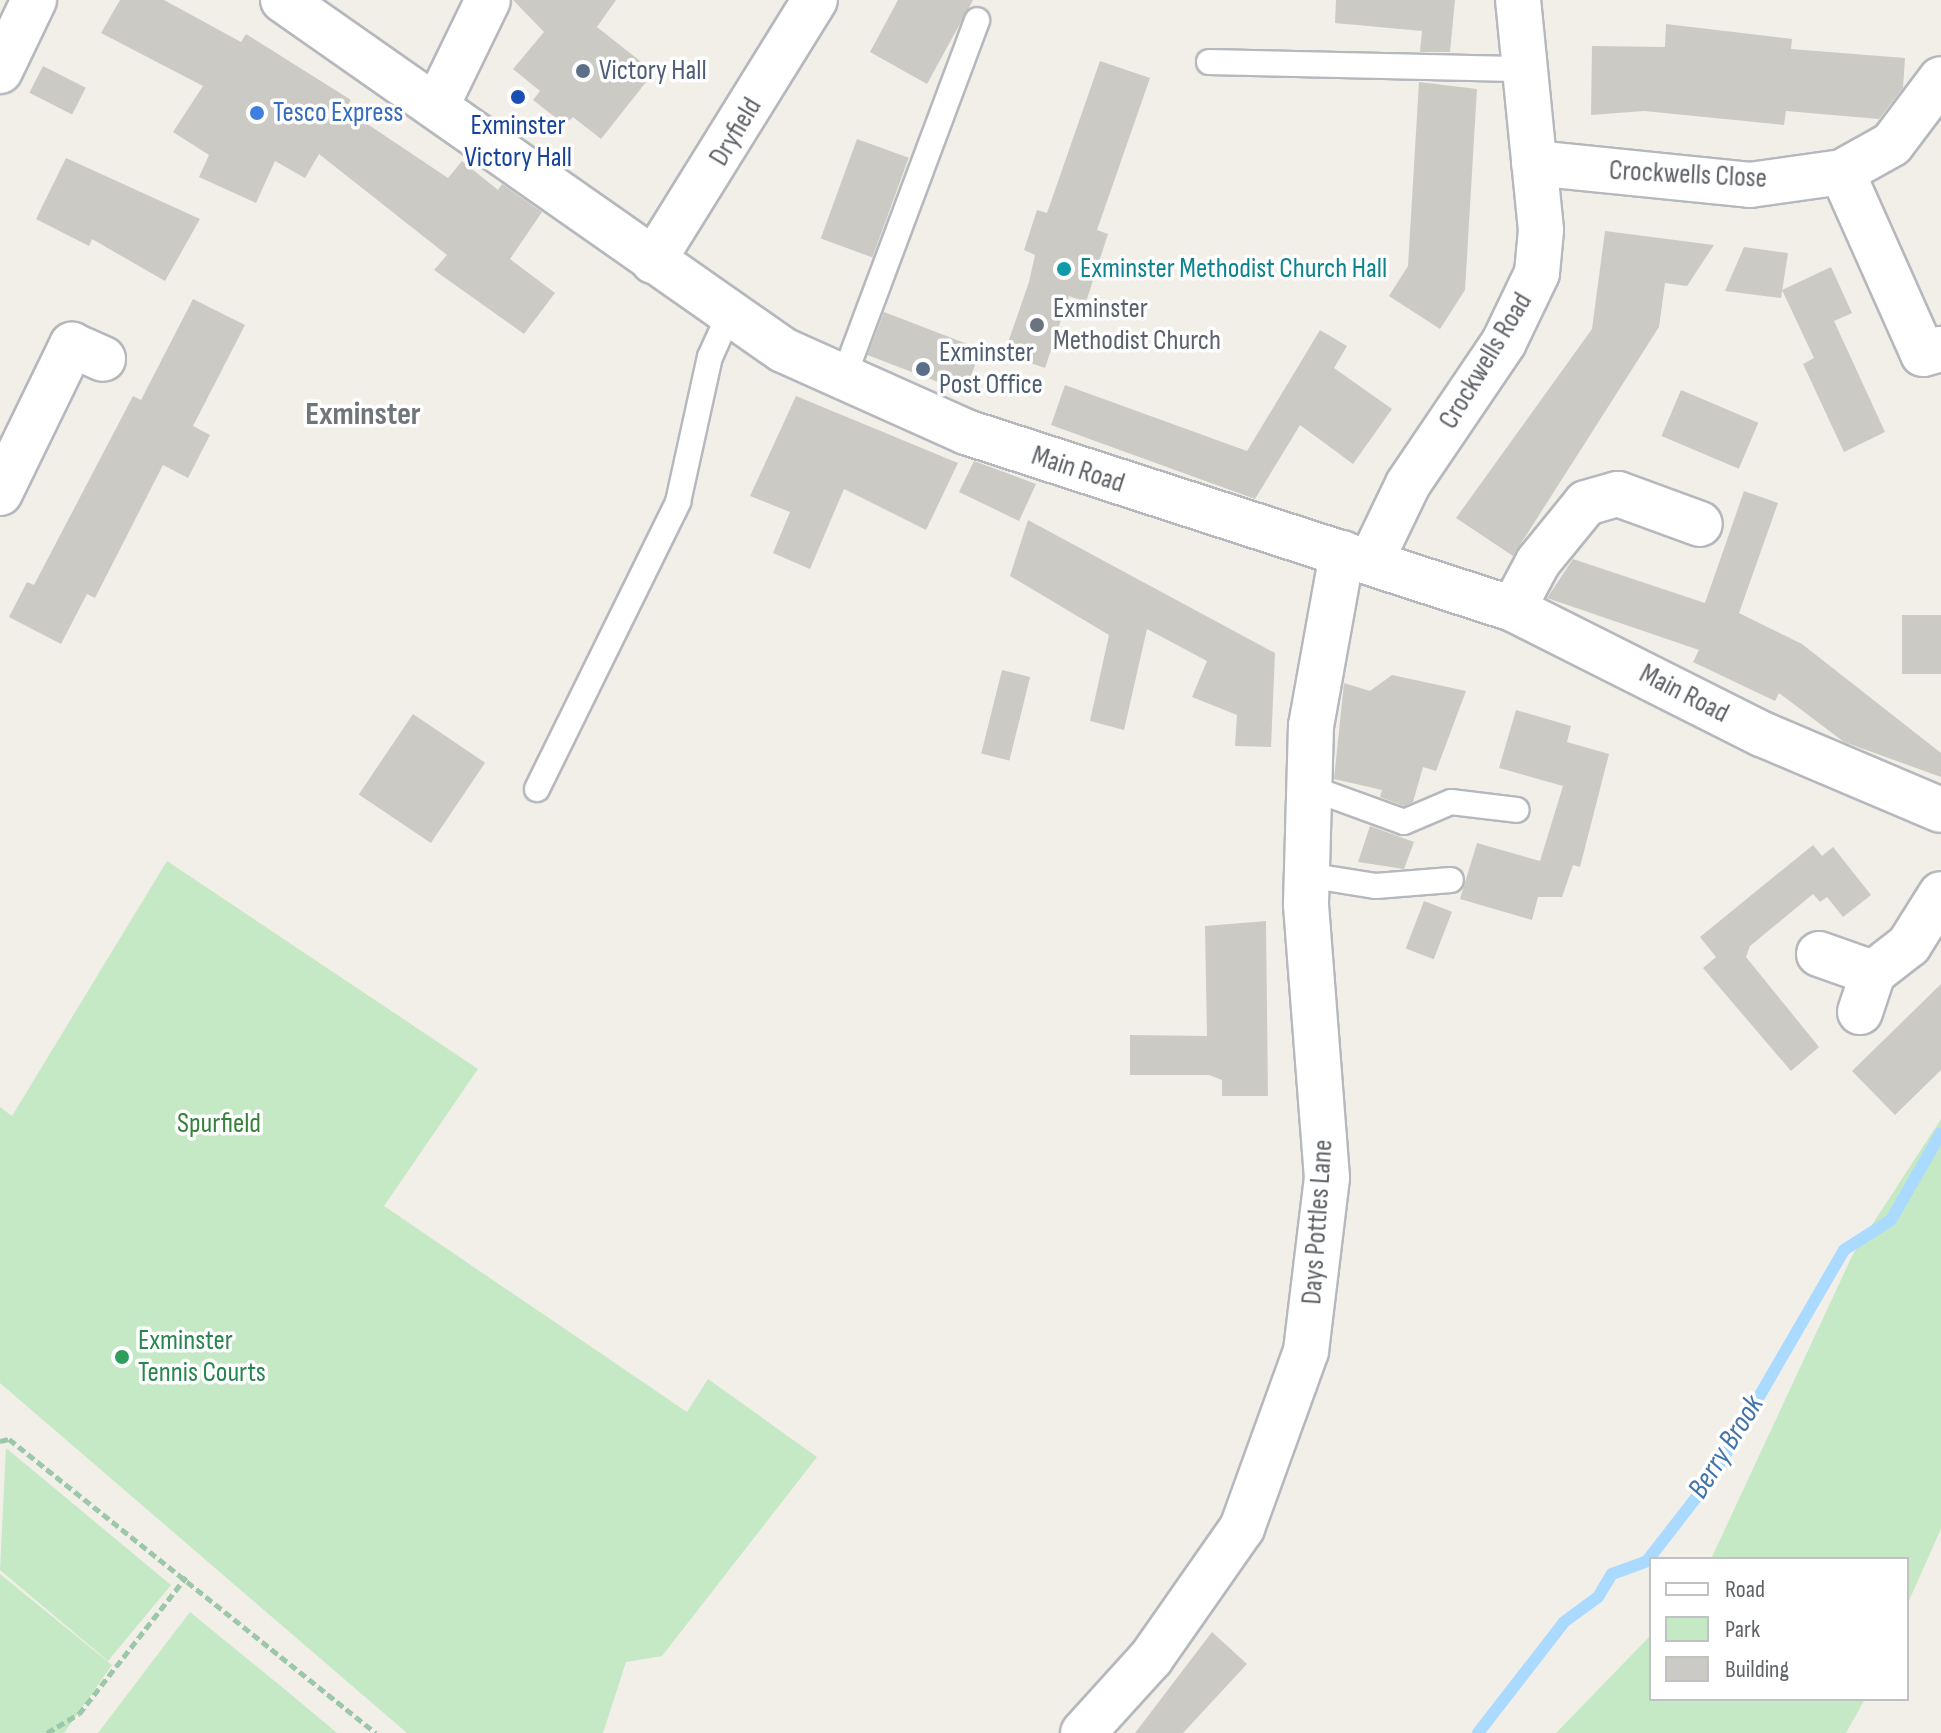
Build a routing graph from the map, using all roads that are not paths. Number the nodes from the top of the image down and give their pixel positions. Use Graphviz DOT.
graph roads {
  1 [pos="34,0"];
  2 [pos="283,0"];
  3 [pos="488,0"];
  4 [pos="815,0"];
  5 [pos="1518,0"];
  6 [pos="977,20"];
  7 [pos="1209,62"];
  8 [pos="1525,69"];
  9 [pos="0,71"];
  10 [pos="1941,79"];
  11 [pos="438,103"];
  12 [pos="1534,163"];
  13 [pos="1842,172"];
  14 [pos="653,261"];
  15 [pos="728,317"];
  16 [pos="73,345"];
  17 [pos="1922,355"];
  18 [pos="843,379"];
  19 [pos="0,493"];
  20 [pos="1700,524"];
  21 [pos="1356,557"];
  22 [pos="1513,609"];
  23 [pos="1308,787"];
  24 [pos="537,789"];
  25 [pos="1517,810"];
  26 [pos="1941,810"];
  27 [pos="1307,875"];
  28 [pos="1451,880"];
  29 [pos="1941,894"];
  30 [pos="1819,954"];
  31 [pos="1083,1733"];
  1 -- 9 [label="street"];
  2 -- 11 [label="street, Main Road"];
  3 -- 11 [label="street"];
  4 -- 14 [label="street, Dryfield"];
  5 -- 8 [label="street, Crockwells Road"];
  6 -- 18 [label="lane"];
  7 -- 8 [label="lane"];
  8 -- 12 [label="street, Crockwells Road"];
  10 -- 13 [label="street, Crockwells Close"];
  11 -- 14 [label="street, Main Road"];
  12 -- 13 [label="street, Crockwells Close"];
  12 -- 21 [label="street, Crockwells Road"];
  13 -- 17 [label="street"];
  14 -- 15 [label="street, Main Road"];
  15 -- 18 [label="street, Main Road"];
  15 -- 24 [label="lane"];
  16 -- 19 [label="street"];
  18 -- 21 [label="street, Main Road"];
  20 -- 22 [label="street"];
  21 -- 22 [label="street, Main Road"];
  21 -- 23 [label="street, Days Pottles Lane"];
  22 -- 26 [label="street, Main Road"];
  23 -- 25 [label="lane"];
  23 -- 27 [label="street, Days Pottles Lane"];
  27 -- 28 [label="lane"];
  27 -- 31 [label="street, Days Pottles Lane"];
  29 -- 30 [label="street"];
}
